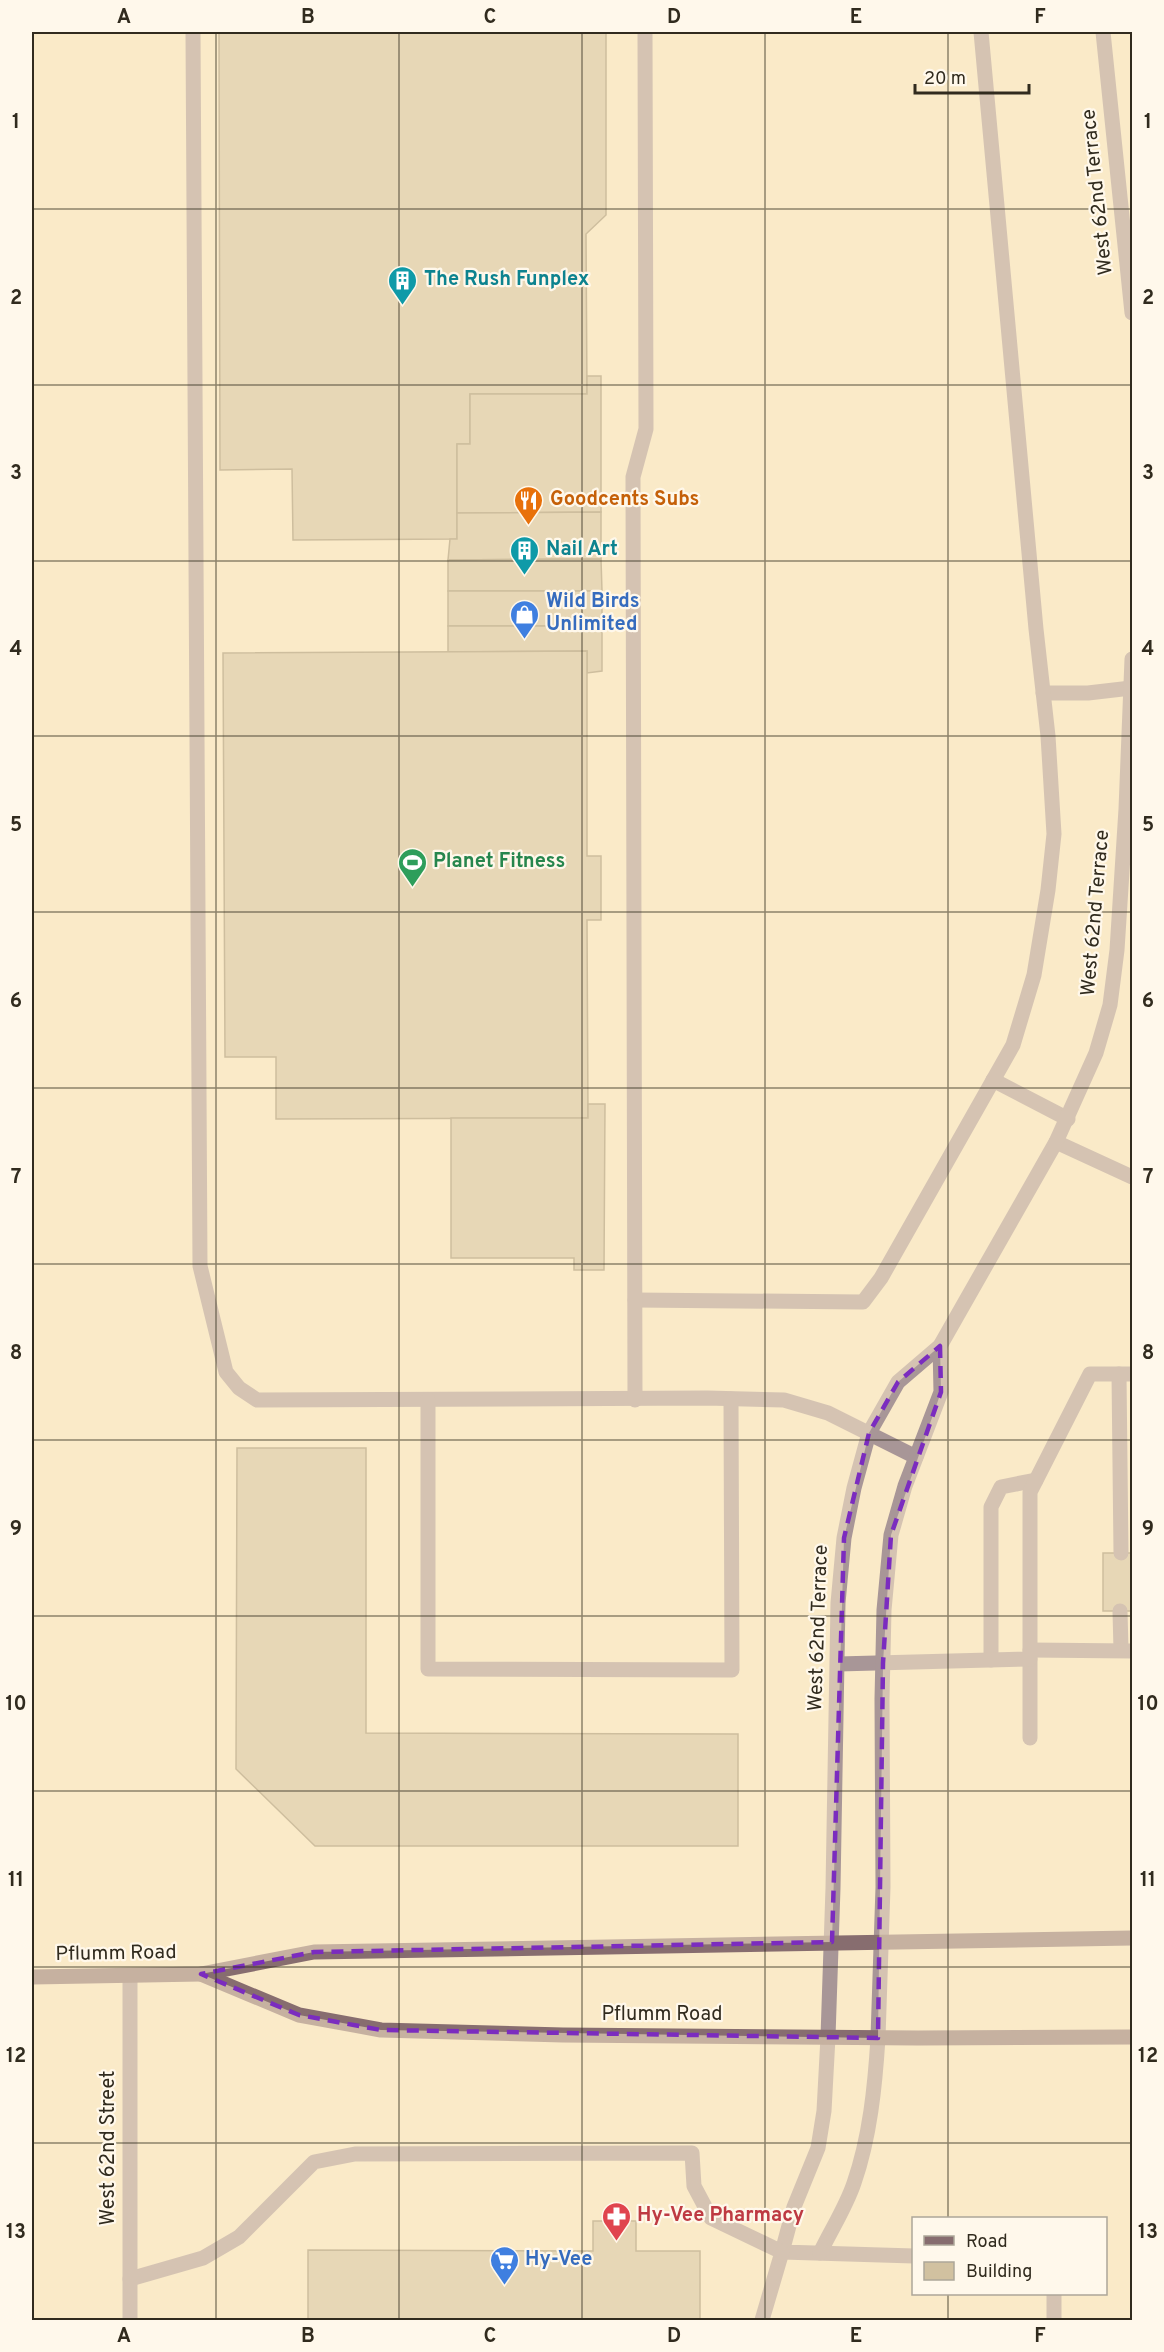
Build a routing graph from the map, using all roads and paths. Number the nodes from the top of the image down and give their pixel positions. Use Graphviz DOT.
graph roads {
  1 [pos="193,32"];
  2 [pos="645,32"];
  3 [pos="981,32"];
  4 [pos="1102,32"];
  5 [pos="1132,313"];
  6 [pos="1132,659"];
  7 [pos="1131,688"];
  8 [pos="1043,693"];
  9 [pos="993,1080"];
  10 [pos="1068,1119"];
  11 [pos="1056,1142"];
  12 [pos="1132,1177"];
  13 [pos="635,1300"];
  14 [pos="940,1346"];
  15 [pos="1126,1374"];
  16 [pos="731,1399"];
  17 [pos="428,1400"];
  18 [pos="635,1400"];
  19 [pos="869,1433"];
  20 [pos="916,1456"];
  21 [pos="1036,1480"];
  22 [pos="1121,1553"];
  23 [pos="1120,1611"];
  24 [pos="1127,1651"];
  25 [pos="1030,1655"];
  26 [pos="992,1660"];
  27 [pos="883,1663"];
  28 [pos="838,1664"];
  29 [pos="1030,1738"];
  30 [pos="1132,1938"];
  31 [pos="881,1941"];
  32 [pos="832,1942"];
  33 [pos="201,1974"];
  34 [pos="130,1976"];
  35 [pos="32,1977"];
  36 [pos="828,2037"];
  37 [pos="1132,2037"];
  38 [pos="878,2038"];
  39 [pos="782,2252"];
  40 [pos="820,2253"];
  41 [pos="912,2256"];
  42 [pos="130,2279"];
  43 [pos="1054,2295"];
  44 [pos="130,2320"];
  45 [pos="762,2320"];
  46 [pos="1054,2320"];
  1 -- 17 [label="street"];
  2 -- 13 [label="street"];
  3 -- 8 [label="street"];
  4 -- 5 [label="street, West 62nd Terrace"];
  6 -- 7 [label="street, West 62nd Terrace"];
  7 -- 8 [label="street"];
  7 -- 10 [label="street, West 62nd Terrace"];
  8 -- 9 [label="street"];
  9 -- 10 [label="street"];
  9 -- 13 [label="street"];
  10 -- 11 [label="street, West 62nd Terrace"];
  11 -- 12 [label="street"];
  11 -- 14 [label="street, West 62nd Terrace"];
  13 -- 18 [label="street"];
  14 -- 19 [label="street, West 62nd Terrace"];
  14 -- 20 [label="street"];
  15 -- 21 [label="street"];
  15 -- 22 [label="street"];
  16 -- 17 [label="street"];
  16 -- 18 [label="street"];
  16 -- 19 [label="street"];
  17 -- 18 [label="street"];
  19 -- 20 [label="street"];
  19 -- 28 [label="street, West 62nd Terrace"];
  20 -- 27 [label="street"];
  21 -- 25 [label="street"];
  21 -- 26 [label="street"];
  23 -- 24 [label="street"];
  24 -- 25 [label="street"];
  25 -- 26 [label="street"];
  25 -- 29 [label="street"];
  26 -- 27 [label="street"];
  27 -- 28 [label="street"];
  27 -- 31 [label="street"];
  28 -- 32 [label="street, West 62nd Terrace"];
  30 -- 31 [label="main road, Pflumm Road"];
  31 -- 32 [label="main road, Pflumm Road"];
  31 -- 38 [label="street"];
  32 -- 33 [label="main road, Pflumm Road"];
  32 -- 36 [label="street, West 62nd Terrace"];
  33 -- 34 [label="main road, Pflumm Road"];
  33 -- 36 [label="main road, Pflumm Road"];
  34 -- 35 [label="main road, Pflumm Road"];
  34 -- 42 [label="street, West 62nd Street"];
  36 -- 38 [label="main road, Pflumm Road"];
  36 -- 39 [label="street, West 62nd Terrace"];
  37 -- 38 [label="main road, Pflumm Road"];
  38 -- 40 [label="street"];
  39 -- 40 [label="street"];
  39 -- 42 [label="street"];
  39 -- 45 [label="street, West 62nd Terrace"];
  40 -- 41 [label="street"];
  42 -- 44 [label="street, West 62nd Street"];
  43 -- 46 [label="street"];
}
